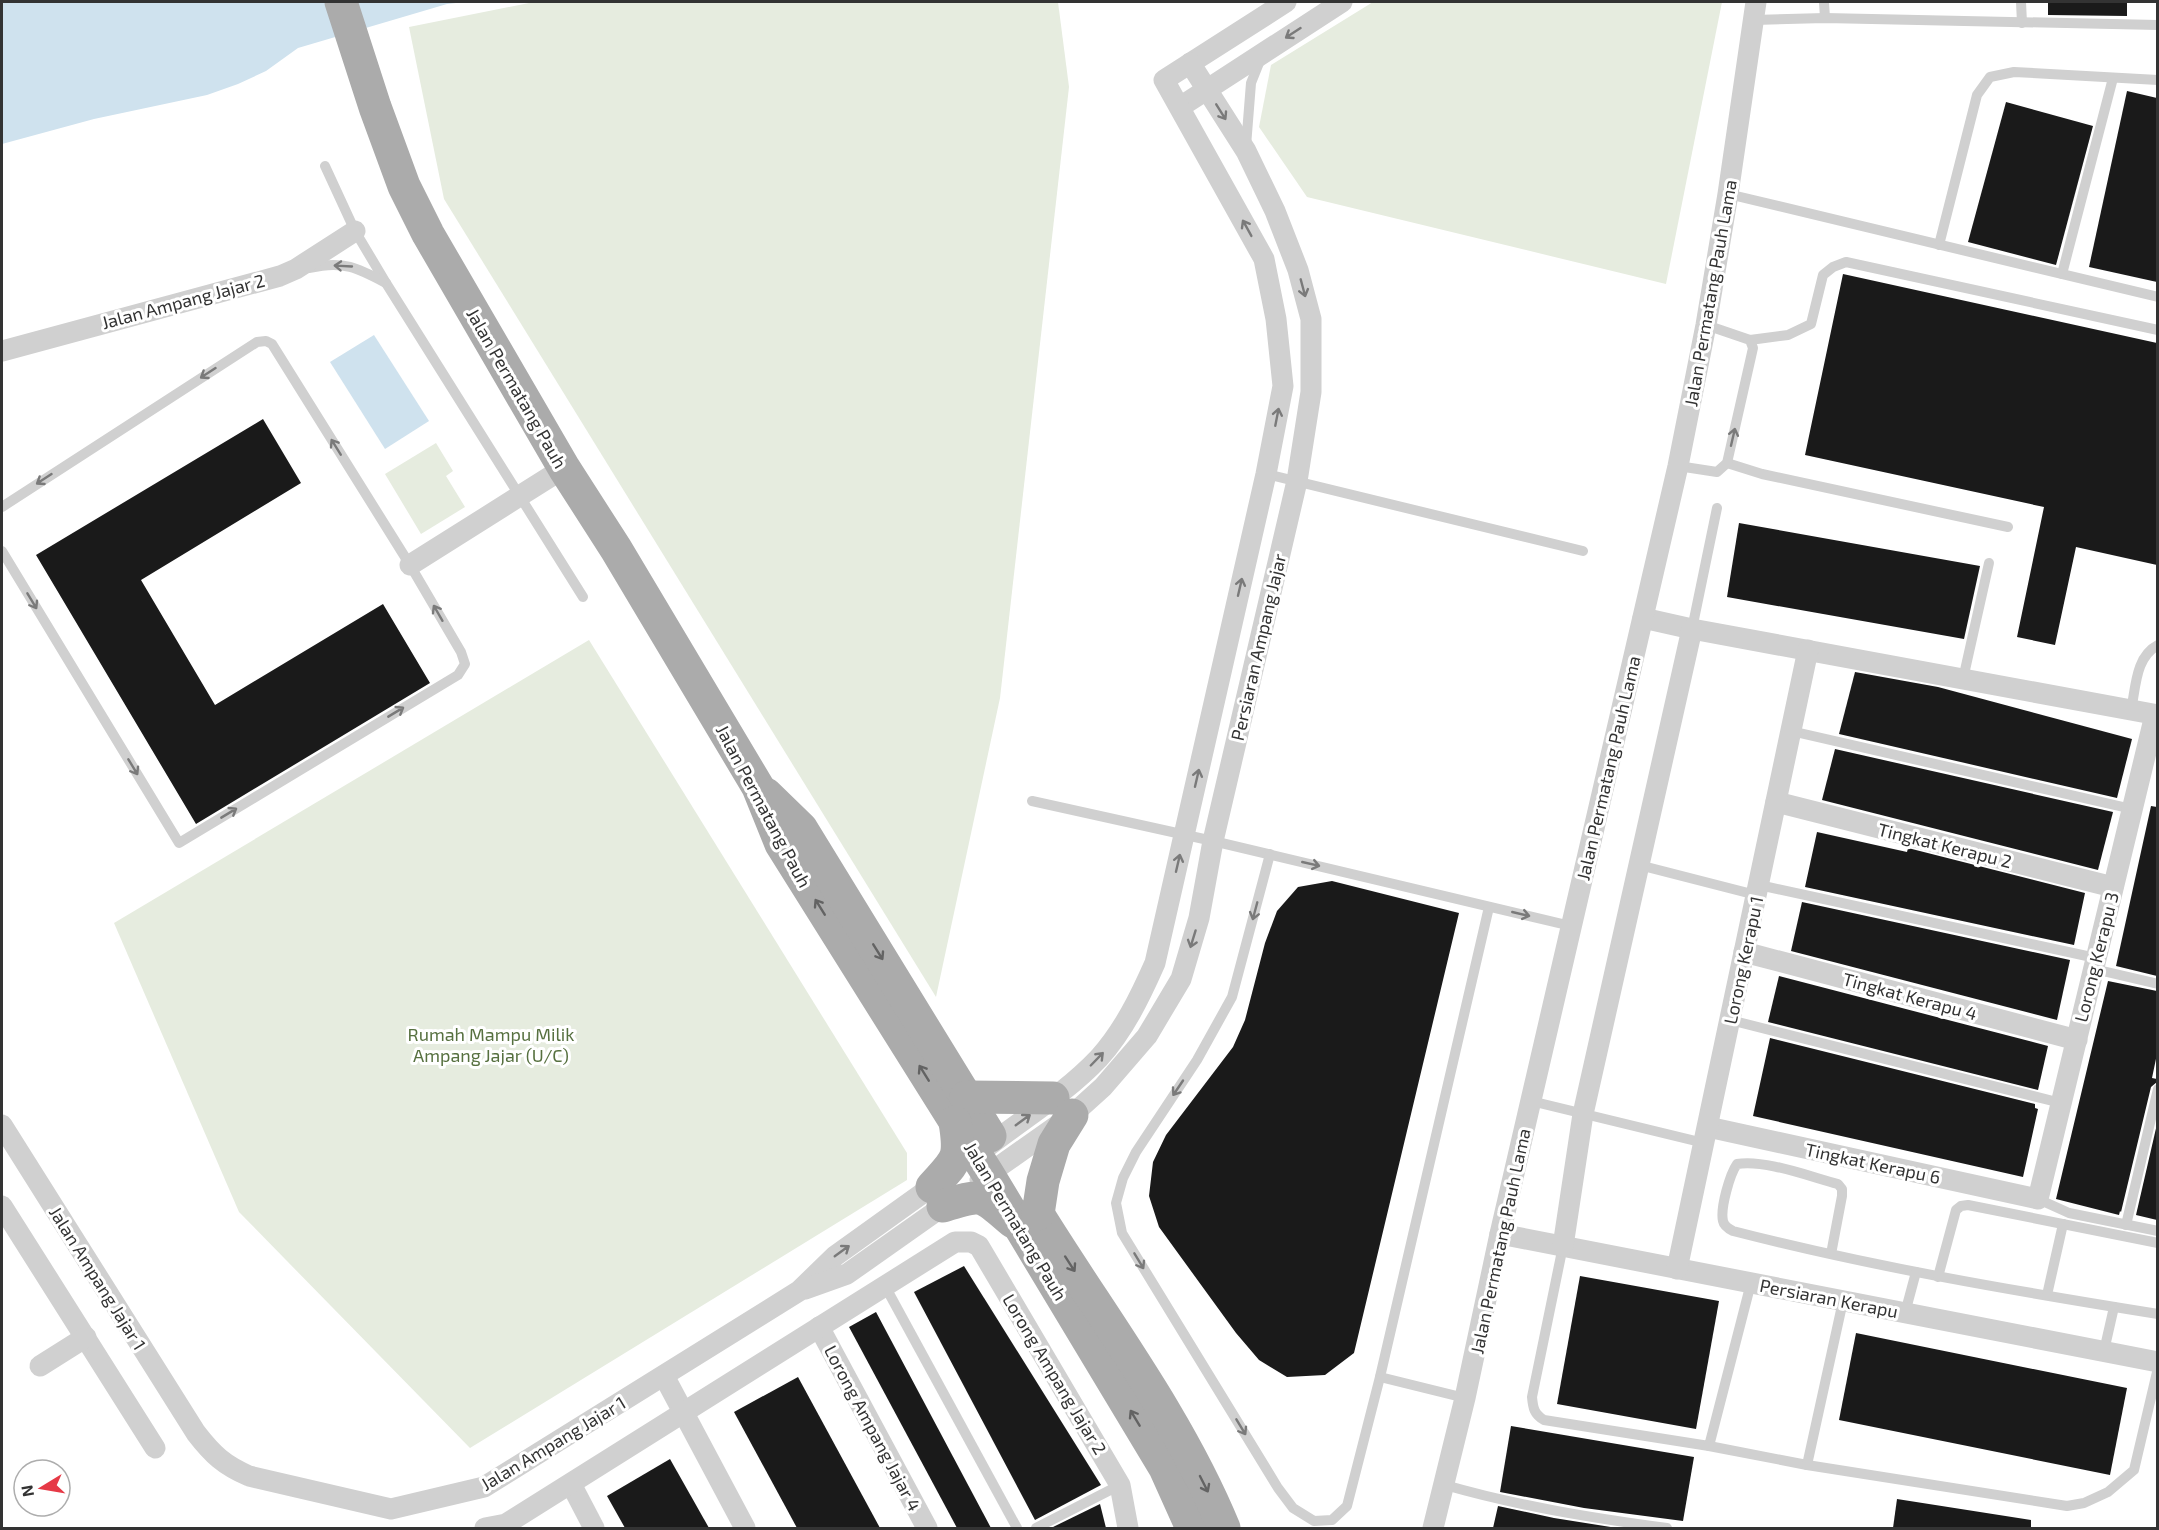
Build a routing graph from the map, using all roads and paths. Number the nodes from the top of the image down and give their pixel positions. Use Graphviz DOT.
graph roads {
  1 [pos="341,2"];
  2 [pos="1286,2"];
  3 [pos="1342,2"];
  4 [pos="1824,2"];
  5 [pos="2021,2"];
  6 [pos="1755,11"];
  7 [pos="1824,18"];
  8 [pos="2022,23"];
  9 [pos="2157,25"];
  10 [pos="1263,52"];
  11 [pos="1190,63"];
  12 [pos="2113,78"];
  13 [pos="2157,80"];
  14 [pos="1207,89"];
  15 [pos="1180,107"];
  16 [pos="1246,151"];
  17 [pos="325,166"];
  18 [pos="1728,194"];
  19 [pos="355,231"];
  20 [pos="1939,245"];
  21 [pos="296,269"];
  22 [pos="2062,274"];
  23 [pos="386,283"];
  24 [pos="2157,297"];
  25 [pos="1706,325"];
  26 [pos="2157,330"];
  27 [pos="1750,340"];
  28 [pos="2,351"];
  29 [pos="1727,463"];
  30 [pos="1678,466"];
  31 [pos="564,468"];
  32 [pos="1266,474"];
  33 [pos="1297,481"];
  34 [pos="519,496"];
  35 [pos="2,507"];
  36 [pos="1717,508"];
  37 [pos="2008,527"];
  38 [pos="2,551"];
  39 [pos="1583,551"];
  40 [pos="1989,563"];
  41 [pos="410,566"];
  42 [pos="583,597"];
  43 [pos="1642,618"];
  44 [pos="1692,629"];
  45 [pos="2157,645"];
  46 [pos="1808,650"];
  47 [pos="1963,679"];
  48 [pos="2131,710"];
  49 [pos="2156,715"];
  50 [pos="1791,731"];
  51 [pos="1032,801"];
  52 [pos="1776,802"];
  53 [pos="2132,809"];
  54 [pos="1184,835"];
  55 [pos="1213,841"];
  56 [pos="1270,854"];
  57 [pos="1639,865"];
  58 [pos="2113,887"];
  59 [pos="1757,890"];
  60 [pos="1489,907"];
  61 [pos="1571,926"];
  62 [pos="1744,952"];
  63 [pos="2095,963"];
  64 [pos="2157,984"];
  65 [pos="1730,1020"];
  66 [pos="2077,1040"];
  67 [pos="2157,1089"];
  68 [pos="1531,1101"];
  69 [pos="2061,1103"];
  70 [pos="1062,1106"];
  71 [pos="961,1110"];
  72 [pos="1583,1114"];
  73 [pos="2,1125"];
  74 [pos="1706,1135"];
  75 [pos="991,1158"];
  76 [pos="938,1196"];
  77 [pos="2038,1200"];
  78 [pos="2,1206"];
  79 [pos="1029,1221"];
  80 [pos="2063,1224"];
  81 [pos="2126,1225"];
  82 [pos="2157,1231"];
  83 [pos="1500,1234"];
  84 [pos="2157,1243"];
  85 [pos="1563,1246"];
  86 [pos="1831,1254"];
  87 [pos="1677,1269"];
  88 [pos="1916,1272"];
  89 [pos="1938,1276"];
  90 [pos="1751,1283"];
  91 [pos="885,1286"];
  92 [pos="2047,1295"];
  93 [pos="1843,1301"];
  94 [pos="2114,1307"];
  95 [pos="1905,1313"];
  96 [pos="2157,1314"];
  97 [pos="819,1327"];
  98 [pos="86,1337"];
  99 [pos="2104,1352"];
  100 [pos="2157,1362"];
  101 [pos="40,1366"];
  102 [pos="2157,1368"];
  103 [pos="664,1376"];
  104 [pos="1380,1377"];
  105 [pos="1466,1398"];
  106 [pos="682,1412"];
  107 [pos="1709,1446"];
  108 [pos="156,1448"];
  109 [pos="1807,1466"];
  110 [pos="571,1484"];
  111 [pos="1120,1485"];
  112 [pos="1444,1485"];
  113 [pos="500,1527"];
  114 [pos="594,1528"];
  115 [pos="745,1528"];
  116 [pos="927,1528"];
  117 [pos="1017,1528"];
  118 [pos="1036,1528"];
  119 [pos="1128,1528"];
  120 [pos="1192,1528"];
  121 [pos="1224,1528"];
  122 [pos="1433,1528"];
  123 [pos="1667,1528"];
  1 -- 31 [label="main road, Jalan Permatang Pauh"];
  2 -- 11 [label="street"];
  3 -- 10 [label="street, one-way"];
  4 -- 7 [label="lane"];
  5 -- 8 [label="lane"];
  6 -- 7 [label="lane"];
  6 -- 18 [label="street, Jalan Permatang Pauh Lama"];
  7 -- 8 [label="lane"];
  8 -- 9 [label="lane"];
  10 -- 14 [label="street"];
  10 -- 16 [label="lane"];
  11 -- 14 [label="street, Persiaran Ampang Jajar"];
  11 -- 15 [label="street, Persiaran Ampang Jajar"];
  12 -- 13 [label="lane"];
  12 -- 20 [label="lane"];
  12 -- 22 [label="lane"];
  14 -- 15 [label="street"];
  14 -- 16 [label="street, Persiaran Ampang Jajar, one-way"];
  32 -- 15 [label="street, Persiaran Ampang Jajar, one-way"];
  16 -- 33 [label="street, Persiaran Ampang Jajar, one-way"];
  17 -- 19 [label="lane"];
  18 -- 20 [label="lane"];
  18 -- 25 [label="street, Jalan Permatang Pauh Lama"];
  19 -- 21 [label="street, Jalan Ampang Jajar 2"];
  19 -- 23 [label="lane"];
  20 -- 22 [label="lane"];
  23 -- 21 [label="lane, one-way"];
  21 -- 28 [label="street, Jalan Ampang Jajar 2"];
  22 -- 24 [label="lane"];
  23 -- 34 [label="lane"];
  25 -- 27 [label="lane"];
  25 -- 30 [label="street, Jalan Permatang Pauh Lama"];
  26 -- 27 [label="lane"];
  29 -- 27 [label="lane, one-way"];
  29 -- 30 [label="lane"];
  29 -- 37 [label="lane"];
  30 -- 43 [label="street, Jalan Permatang Pauh Lama"];
  31 -- 34 [label="street"];
  31 -- 71 [label="main road, Jalan Permatang Pauh"];
  32 -- 33 [label="lane"];
  54 -- 32 [label="street, Persiaran Ampang Jajar, one-way"];
  33 -- 39 [label="lane"];
  33 -- 55 [label="street, Persiaran Ampang Jajar"];
  34 -- 41 [label="street"];
  34 -- 42 [label="lane"];
  41 -- 35 [label="lane, one-way"];
  36 -- 44 [label="lane"];
  38 -- 41 [label="lane, one-way"];
  40 -- 47 [label="lane"];
  43 -- 44 [label="street"];
  43 -- 61 [label="street, Jalan Permatang Pauh Lama"];
  44 -- 46 [label="street"];
  44 -- 57 [label="street"];
  45 -- 48 [label="lane"];
  46 -- 47 [label="street"];
  46 -- 50 [label="street, Lorong Kerapu 1"];
  47 -- 48 [label="street"];
  48 -- 49 [label="street"];
  49 -- 53 [label="street, Lorong Kerapu 3"];
  50 -- 52 [label="street, Lorong Kerapu 1"];
  50 -- 53 [label="lane"];
  51 -- 54 [label="lane"];
  52 -- 58 [label="street, Tingkat Kerapu 2"];
  52 -- 59 [label="street, Lorong Kerapu 1"];
  53 -- 58 [label="street, Lorong Kerapu 3"];
  54 -- 55 [label="lane"];
  70 -- 54 [label="street, Persiaran Ampang Jajar, one-way"];
  55 -- 56 [label="lane"];
  55 -- 70 [label="street, Persiaran Ampang Jajar, one-way"];
  56 -- 60 [label="lane, one-way"];
  56 -- 104 [label="lane, one-way"];
  57 -- 59 [label="lane"];
  57 -- 72 [label="street"];
  58 -- 63 [label="street, Lorong Kerapu 3"];
  59 -- 62 [label="street, Lorong Kerapu 1"];
  59 -- 63 [label="lane"];
  60 -- 61 [label="lane, one-way"];
  60 -- 104 [label="lane"];
  61 -- 68 [label="street, Jalan Permatang Pauh Lama"];
  62 -- 65 [label="street, Lorong Kerapu 1"];
  62 -- 66 [label="street, Tingkat Kerapu 4"];
  63 -- 64 [label="lane"];
  63 -- 66 [label="street, Lorong Kerapu 3"];
  65 -- 69 [label="lane"];
  65 -- 74 [label="street, Lorong Kerapu 1"];
  66 -- 69 [label="street, Lorong Kerapu 3"];
  67 -- 81 [label="lane"];
  68 -- 72 [label="lane"];
  68 -- 83 [label="street, Jalan Permatang Pauh Lama"];
  69 -- 77 [label="street, Lorong Kerapu 3"];
  71 -- 70 [label="main road, one-way"];
  70 -- 75 [label="street, Persiaran Ampang Jajar"];
  70 -- 79 [label="main road"];
  71 -- 75 [label="main road, Jalan Permatang Pauh"];
  71 -- 76 [label="main road"];
  72 -- 74 [label="lane"];
  72 -- 85 [label="street"];
  73 -- 103 [label="street, Jalan Ampang Jajar 1"];
  74 -- 77 [label="street, Tingkat Kerapu 6"];
  74 -- 87 [label="street, Lorong Kerapu 1"];
  75 -- 76 [label="street, Jalan Ampang Jajar 1"];
  75 -- 79 [label="main road, Jalan Permatang Pauh"];
  76 -- 79 [label="main road"];
  76 -- 103 [label="street, Jalan Ampang Jajar 1"];
  77 -- 81 [label="lane"];
  78 -- 98 [label="street"];
  120 -- 79 [label="main road, Jalan Permatang Pauh, one-way"];
  79 -- 121 [label="main road, one-way"];
  80 -- 84 [label="lane"];
  80 -- 89 [label="lane"];
  80 -- 92 [label="lane"];
  81 -- 82 [label="lane"];
  83 -- 85 [label="street, Persiaran Kerapu"];
  83 -- 105 [label="street, Jalan Permatang Pauh Lama"];
  85 -- 87 [label="street, Persiaran Kerapu"];
  85 -- 107 [label="lane"];
  86 -- 86 [label="lane"];
  86 -- 88 [label="lane"];
  87 -- 90 [label="street, Persiaran Kerapu"];
  88 -- 89 [label="lane"];
  88 -- 95 [label="lane"];
  89 -- 92 [label="lane"];
  90 -- 93 [label="street, Persiaran Kerapu"];
  90 -- 107 [label="lane"];
  91 -- 97 [label="street"];
  91 -- 111 [label="street, Lorong Ampang Jajar 2"];
  91 -- 117 [label="lane"];
  92 -- 94 [label="lane"];
  93 -- 95 [label="street, Persiaran Kerapu"];
  93 -- 109 [label="lane"];
  94 -- 96 [label="lane"];
  94 -- 99 [label="lane"];
  95 -- 99 [label="street, Persiaran Kerapu"];
  97 -- 106 [label="street"];
  97 -- 116 [label="street, Lorong Ampang Jajar 4"];
  98 -- 101 [label="street"];
  98 -- 108 [label="street"];
  99 -- 100 [label="street, Persiaran Kerapu"];
  102 -- 109 [label="lane"];
  103 -- 106 [label="street"];
  104 -- 105 [label="lane"];
  105 -- 112 [label="street, Jalan Permatang Pauh Lama"];
  106 -- 110 [label="street"];
  106 -- 115 [label="street"];
  107 -- 109 [label="lane"];
  110 -- 113 [label="street"];
  110 -- 114 [label="street"];
  111 -- 118 [label="lane"];
  111 -- 119 [label="street, Lorong Ampang Jajar 2"];
  112 -- 122 [label="street, Jalan Permatang Pauh Lama"];
  112 -- 123 [label="lane"];
}
